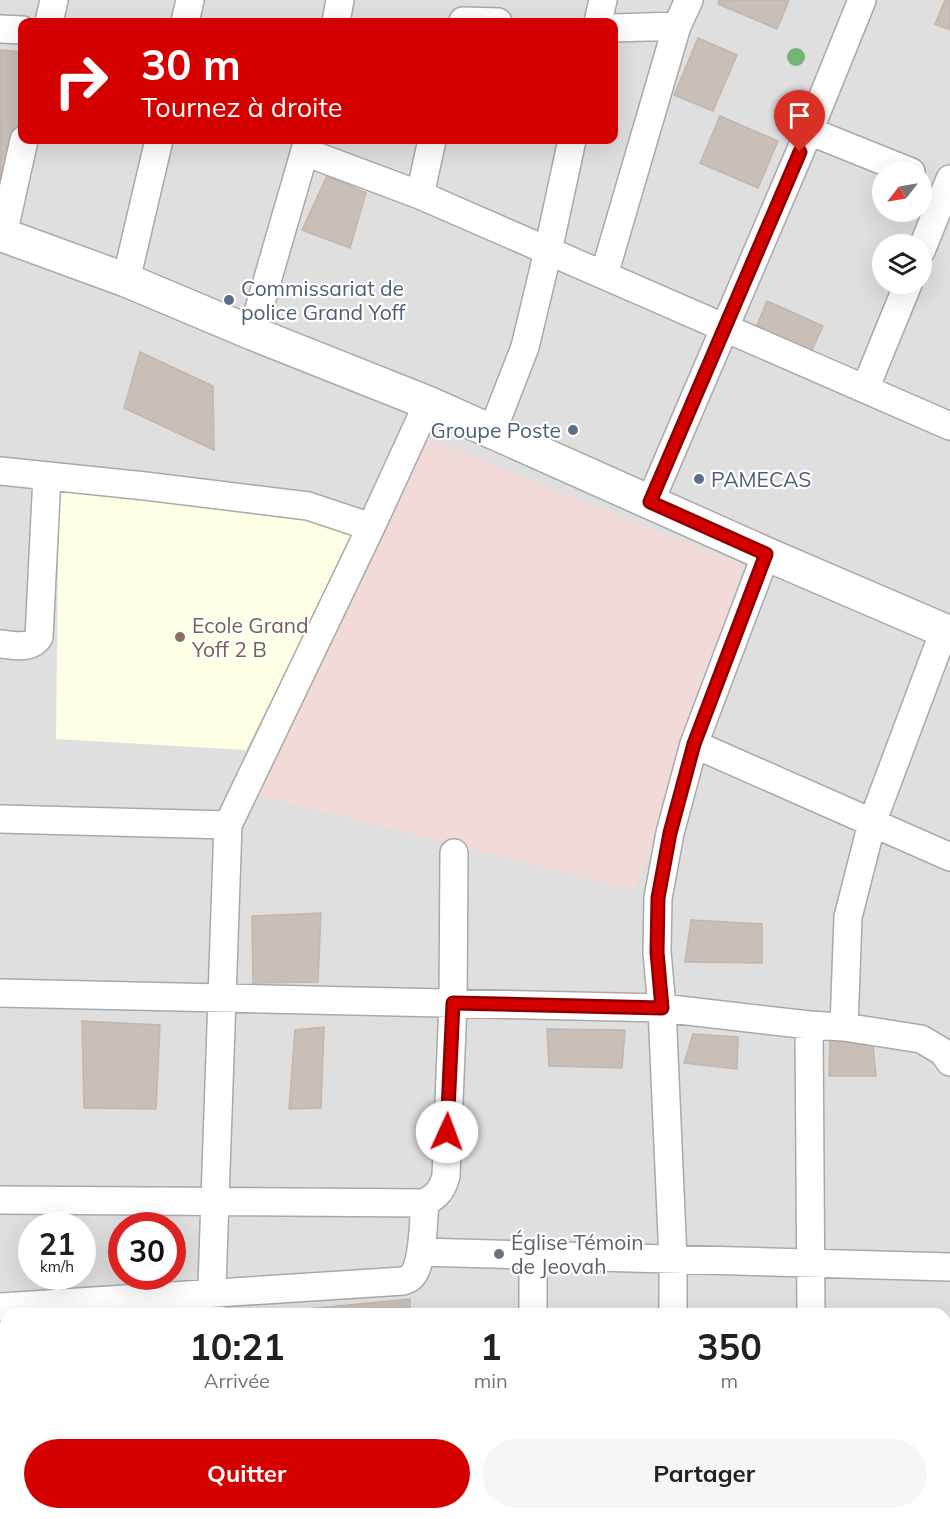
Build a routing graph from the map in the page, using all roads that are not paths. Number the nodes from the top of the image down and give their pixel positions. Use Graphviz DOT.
graph roads {
  1 [pos="54,0"];
  2 [pos="190,0"];
  3 [pos="340,0"];
  4 [pos="603,0"];
  5 [pos="689,0"];
  6 [pos="862,0"];
  7 [pos="464,14"];
  8 [pos="50,18"];
  9 [pos="186,18"];
  10 [pos="337,18"];
  11 [pos="481,18"];
  12 [pos="599,18"];
  13 [pos="677,26"];
  14 [pos="618,27"];
  15 [pos="0,29"];
  16 [pos="18,30"];
  17 [pos="809,130"];
  18 [pos="23,144"];
  19 [pos="158,144"];
  20 [pos="431,144"];
  21 [pos="571,144"];
  22 [pos="307,146"];
  23 [pos="887,162"];
  24 [pos="932,180"];
  25 [pos="949,185"];
  26 [pos="420,195"];
  27 [pos="928,234"];
  28 [pos="2,235"];
  29 [pos="548,251"];
  30 [pos="604,275"];
  31 [pos="126,280"];
  32 [pos="904,294"];
  33 [pos="724,327"];
  34 [pos="252,333"];
  35 [pos="866,389"];
  36 [pos="428,403"];
  37 [pos="950,426"];
  38 [pos="492,432"];
  39 [pos="0,471"];
  40 [pos="47,476"];
  41 [pos="650,502"];
  42 [pos="371,527"];
  43 [pos="766,554"];
  44 [pos="947,632"];
  45 [pos="0,644"];
  46 [pos="694,744"];
  47 [pos="0,819"];
  48 [pos="872,823"];
  49 [pos="228,825"];
  50 [pos="454,853"];
  51 [pos="950,857"];
  52 [pos="0,993"];
  53 [pos="222,998"];
  54 [pos="453,1003"];
  55 [pos="662,1008"];
  56 [pos="808,1025"];
  57 [pos="844,1027"];
  58 [pos="950,1062"];
  59 [pos="0,1200"];
  60 [pos="215,1202"];
  61 [pos="424,1203"];
  62 [pos="421,1252"];
  63 [pos="533,1255"];
  64 [pos="673,1259"];
  65 [pos="810,1263"];
  66 [pos="950,1267"];
  67 [pos="212,1304"];
  68 [pos="0,1307"];
  69 [pos="533,1308"];
  70 [pos="673,1308"];
  71 [pos="811,1308"];
  1 -- 8 [label="street"];
  2 -- 9 [label="street"];
  3 -- 10 [label="street"];
  4 -- 12 [label="street"];
  5 -- 13 [label="street"];
  6 -- 17 [label="street"];
  7 -- 11 [label="street"];
  13 -- 14 [label="street"];
  13 -- 30 [label="street"];
  15 -- 16 [label="street"];
  17 -- 23 [label="street"];
  17 -- 33 [label="street"];
  18 -- 28 [label="street"];
  19 -- 31 [label="street"];
  20 -- 26 [label="street"];
  21 -- 29 [label="street"];
  22 -- 26 [label="street"];
  22 -- 34 [label="street"];
  24 -- 25 [label="street"];
  25 -- 27 [label="street"];
  26 -- 29 [label="street"];
  28 -- 31 [label="street"];
  29 -- 30 [label="street"];
  29 -- 38 [label="street"];
  30 -- 33 [label="street"];
  31 -- 34 [label="street"];
  32 -- 35 [label="street"];
  33 -- 35 [label="street"];
  33 -- 41 [label="street"];
  34 -- 36 [label="street"];
  35 -- 37 [label="street"];
  36 -- 38 [label="street"];
  36 -- 42 [label="street"];
  38 -- 41 [label="street"];
  39 -- 40 [label="street"];
  40 -- 42 [label="street"];
  40 -- 45 [label="street"];
  41 -- 43 [label="street"];
  42 -- 49 [label="street"];
  43 -- 44 [label="street"];
  43 -- 46 [label="street"];
  44 -- 48 [label="street"];
  46 -- 48 [label="street"];
  46 -- 55 [label="street"];
  47 -- 49 [label="street"];
  48 -- 51 [label="street"];
  48 -- 57 [label="street"];
  49 -- 53 [label="street"];
  50 -- 54 [label="street"];
  52 -- 53 [label="street"];
  53 -- 54 [label="street"];
  53 -- 60 [label="street"];
  54 -- 55 [label="street"];
  54 -- 61 [label="street"];
  55 -- 56 [label="street"];
  55 -- 64 [label="street"];
  56 -- 57 [label="street"];
  56 -- 65 [label="street"];
  57 -- 58 [label="street"];
  59 -- 60 [label="street"];
  60 -- 61 [label="street"];
  60 -- 67 [label="street"];
  61 -- 62 [label="street"];
  62 -- 63 [label="street"];
  62 -- 67 [label="street"];
  63 -- 64 [label="street"];
  63 -- 69 [label="street"];
  64 -- 65 [label="street"];
  64 -- 70 [label="street"];
  65 -- 66 [label="street"];
  65 -- 71 [label="street"];
  67 -- 68 [label="street"];
}
